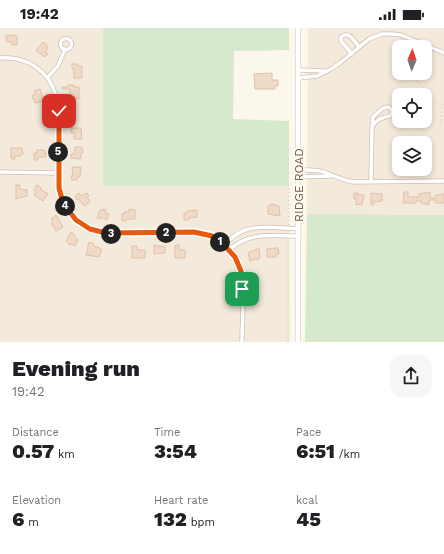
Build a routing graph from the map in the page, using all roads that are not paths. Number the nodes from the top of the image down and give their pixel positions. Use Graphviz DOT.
graph roads {
  1 [pos="298,28"];
  2 [pos="359,47"];
  3 [pos="64,50"];
  4 [pos="444,53"];
  5 [pos="352,54"];
  6 [pos="0,58"];
  7 [pos="298,70"];
  8 [pos="324,71"];
  9 [pos="47,78"];
  10 [pos="298,78"];
  11 [pos="372,127"];
  12 [pos="298,170"];
  13 [pos="0,172"];
  14 [pos="58,173"];
  15 [pos="331,176"];
  16 [pos="298,177"];
  17 [pos="372,182"];
  18 [pos="444,182"];
  19 [pos="299,229"];
  20 [pos="299,236"];
  21 [pos="224,245"];
  22 [pos="229,250"];
  23 [pos="242,342"];
  24 [pos="298,342"];
  1 -- 7 [label="street, RIDGE ROAD"];
  2 -- 4 [label="street"];
  2 -- 5 [label="street"];
  2 -- 5 [label="street"];
  3 -- 9 [label="street"];
  5 -- 8 [label="street"];
  6 -- 9 [label="street"];
  7 -- 8 [label="street"];
  7 -- 10 [label="street, RIDGE ROAD"];
  8 -- 10 [label="street"];
  9 -- 14 [label="street"];
  10 -- 12 [label="street, RIDGE ROAD"];
  11 -- 11 [label="street"];
  11 -- 17 [label="street"];
  12 -- 15 [label="street"];
  12 -- 16 [label="street, RIDGE ROAD"];
  13 -- 14 [label="street"];
  14 -- 21 [label="street"];
  15 -- 16 [label="street"];
  15 -- 17 [label="street"];
  16 -- 19 [label="street, RIDGE ROAD"];
  17 -- 18 [label="street"];
  19 -- 20 [label="street, RIDGE ROAD"];
  19 -- 21 [label="street"];
  20 -- 22 [label="street"];
  20 -- 24 [label="street, RIDGE ROAD"];
  21 -- 22 [label="street"];
  22 -- 23 [label="street"];
}
